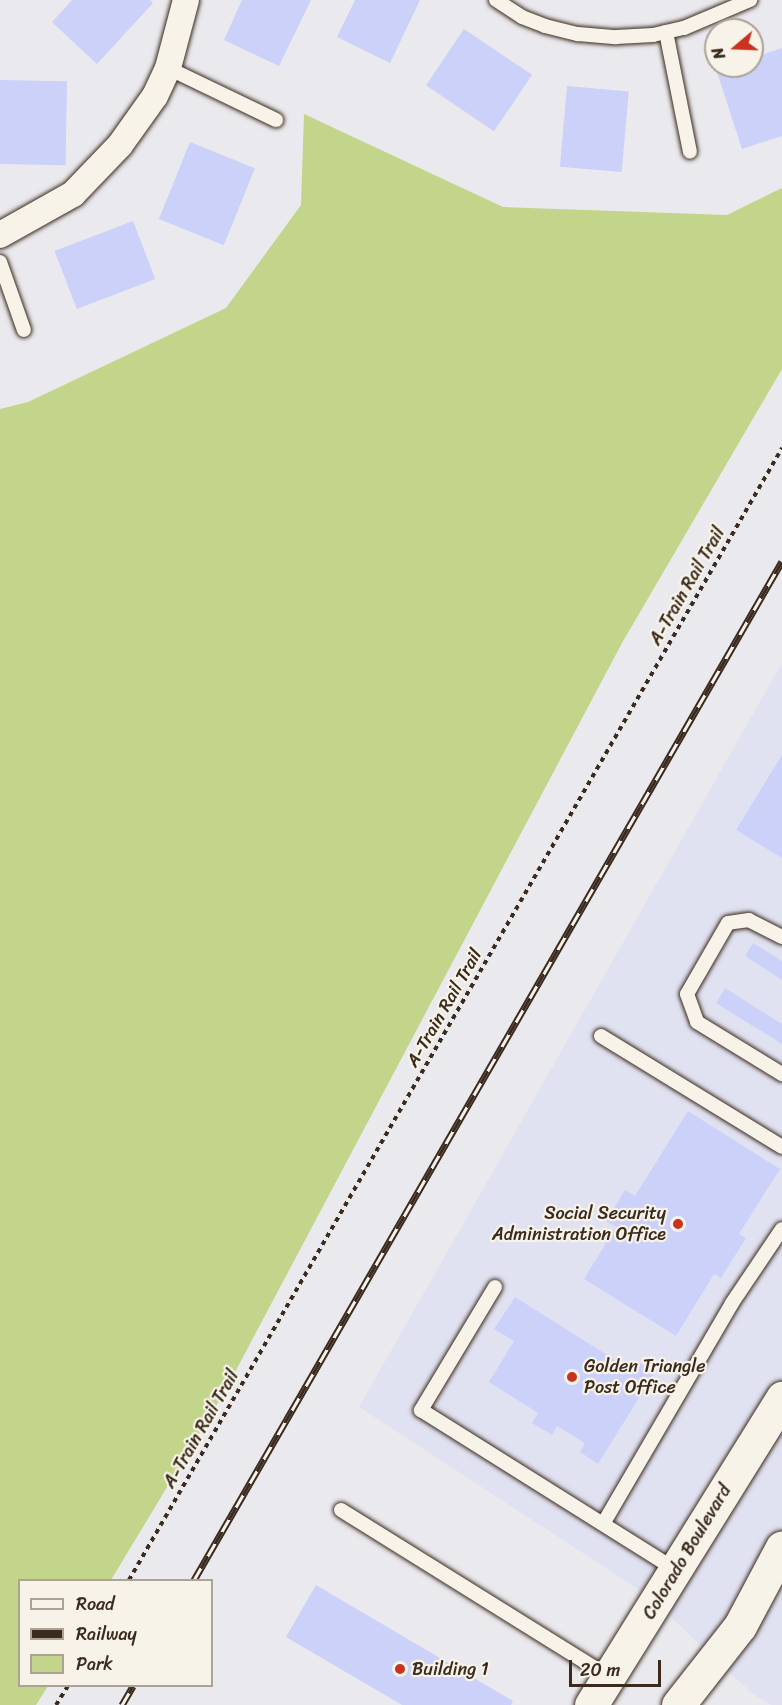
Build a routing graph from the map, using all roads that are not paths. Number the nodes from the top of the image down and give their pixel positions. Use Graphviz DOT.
graph roads {
  1 [pos="186,0"];
  2 [pos="496,0"];
  3 [pos="750,0"];
  4 [pos="666,32"];
  5 [pos="168,68"];
  6 [pos="276,120"];
  7 [pos="690,152"];
  8 [pos="0,235"];
  9 [pos="0,261"];
  10 [pos="24,330"];
  11 [pos="782,937"];
  12 [pos="601,1036"];
  13 [pos="782,1074"];
  14 [pos="782,1147"];
  15 [pos="782,1230"];
  16 [pos="495,1287"];
  17 [pos="782,1398"];
  18 [pos="341,1509"];
  19 [pos="603,1524"];
  20 [pos="777,1565"];
  21 [pos="676,1570"];
  22 [pos="609,1677"];
  23 [pos="591,1705"];
  24 [pos="678,1705"];
  1 -- 5 [label="street"];
  2 -- 4 [label="lane"];
  3 -- 4 [label="lane"];
  4 -- 7 [label="lane"];
  5 -- 6 [label="lane"];
  5 -- 8 [label="street"];
  9 -- 10 [label="lane"];
  11 -- 13 [label="lane"];
  12 -- 14 [label="lane"];
  15 -- 19 [label="lane"];
  16 -- 19 [label="lane"];
  17 -- 21 [label="main road, Colorado Boulevard"];
  18 -- 22 [label="lane"];
  19 -- 21 [label="lane"];
  20 -- 24 [label="main road"];
  21 -- 22 [label="main road, Colorado Boulevard"];
  22 -- 23 [label="main road, Colorado Boulevard"];
}
